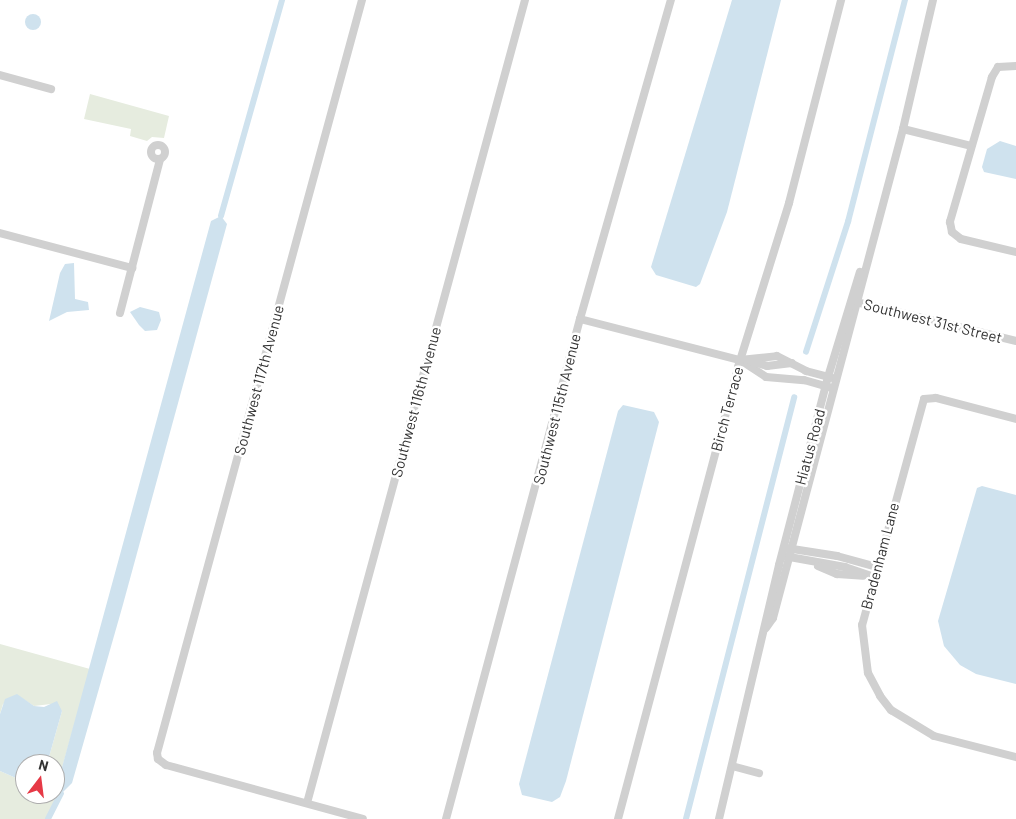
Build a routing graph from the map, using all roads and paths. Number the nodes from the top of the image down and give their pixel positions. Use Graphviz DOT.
graph roads {
  1 [pos="362,0"];
  2 [pos="525,0"];
  3 [pos="671,0"];
  4 [pos="841,0"];
  5 [pos="933,0"];
  6 [pos="1016,66"];
  7 [pos="0,75"];
  8 [pos="51,89"];
  9 [pos="903,129"];
  10 [pos="971,146"];
  11 [pos="160,159"];
  12 [pos="0,233"];
  13 [pos="1016,252"];
  14 [pos="132,268"];
  15 [pos="853,302"];
  16 [pos="120,313"];
  17 [pos="580,319"];
  18 [pos="1016,341"];
  19 [pos="744,360"];
  20 [pos="792,363"];
  21 [pos="766,366"];
  22 [pos="766,377"];
  23 [pos="832,378"];
  24 [pos="830,388"];
  25 [pos="1016,419"];
  26 [pos="787,548"];
  27 [pos="785,556"];
  28 [pos="843,566"];
  29 [pos="877,567"];
  30 [pos="874,577"];
  31 [pos="1016,757"];
  32 [pos="732,766"];
  33 [pos="759,773"];
  34 [pos="307,803"];
  35 [pos="363,819"];
  36 [pos="446,819"];
  37 [pos="618,819"];
  38 [pos="719,819"];
  1 -- 34 [label="street, Southwest 117th Avenue"];
  2 -- 34 [label="street, Southwest 116th Avenue"];
  3 -- 17 [label="street, Southwest 115th Avenue"];
  4 -- 19 [label="street, Birch Terrace"];
  5 -- 9 [label="street, Hiatus Road"];
  6 -- 10 [label="street"];
  7 -- 8 [label="street"];
  9 -- 10 [label="street"];
  9 -- 15 [label="street, Hiatus Road"];
  10 -- 13 [label="street"];
  11 -- 14 [label="street"];
  12 -- 14 [label="street"];
  14 -- 16 [label="street"];
  15 -- 18 [label="street, Southwest 31st Street"];
  15 -- 23 [label="street, Hiatus Road"];
  17 -- 19 [label="street"];
  17 -- 36 [label="street, Southwest 115th Avenue"];
  19 -- 20 [label="street"];
  19 -- 21 [label="street"];
  19 -- 22 [label="street"];
  19 -- 37 [label="street, Birch Terrace"];
  20 -- 21 [label="street"];
  20 -- 23 [label="street"];
  21 -- 22 [label="street"];
  22 -- 24 [label="street"];
  23 -- 24 [label="street, Hiatus Road"];
  24 -- 26 [label="street, Hiatus Road"];
  25 -- 29 [label="street, Bradenham Lane"];
  26 -- 27 [label="street, Hiatus Road"];
  26 -- 28 [label="street"];
  27 -- 28 [label="street"];
  27 -- 32 [label="street, Hiatus Road"];
  28 -- 29 [label="street"];
  28 -- 30 [label="street"];
  29 -- 30 [label="street, Bradenham Lane"];
  30 -- 31 [label="street, Bradenham Lane"];
  32 -- 33 [label="street"];
  32 -- 38 [label="street, Hiatus Road"];
  34 -- 35 [label="street"];
}
